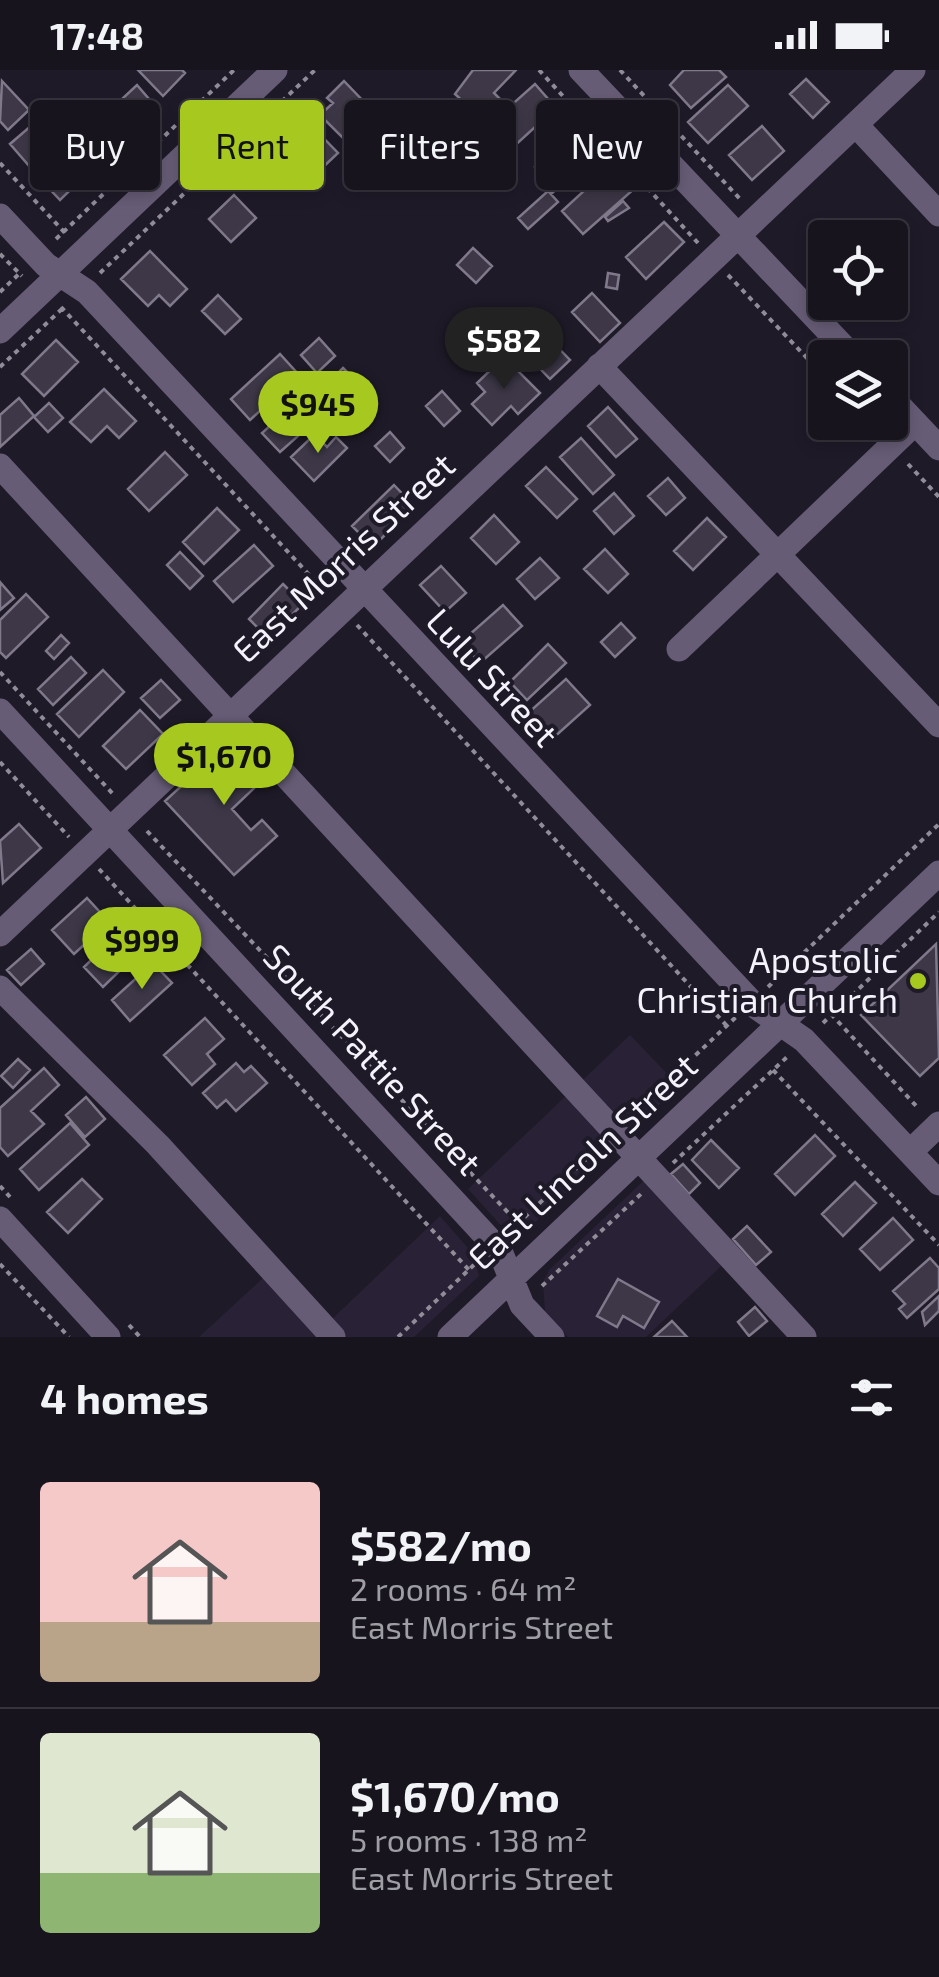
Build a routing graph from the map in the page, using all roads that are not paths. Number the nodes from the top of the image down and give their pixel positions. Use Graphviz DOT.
graph roads {
  1 [pos="275,70"];
  2 [pos="581,70"];
  3 [pos="913,70"];
  4 [pos="856,124"];
  5 [pos="939,214"];
  6 [pos="0,216"];
  7 [pos="748,226"];
  8 [pos="50,283"];
  9 [pos="0,331"];
  10 [pos="840,340"];
  11 [pos="599,366"];
  12 [pos="908,415"];
  13 [pos="916,423"];
  14 [pos="939,448"];
  15 [pos="0,466"];
  16 [pos="778,555"];
  17 [pos="362,590"];
  18 [pos="679,650"];
  19 [pos="0,711"];
  20 [pos="227,716"];
  21 [pos="939,724"];
  22 [pos="119,820"];
  23 [pos="935,885"];
  24 [pos="0,934"];
  25 [pos="0,988"];
  26 [pos="781,1024"];
  27 [pos="937,1126"];
  28 [pos="910,1152"];
  29 [pos="638,1159"];
  30 [pos="939,1183"];
  31 [pos="0,1219"];
  32 [pos="511,1279"];
  33 [pos="108,1337"];
  34 [pos="333,1337"];
  35 [pos="450,1337"];
  36 [pos="552,1337"];
  37 [pos="804,1337"];
  1 -- 8 [label="street"];
  2 -- 7 [label="street"];
  3 -- 4 [label="street, East Morris Street"];
  4 -- 5 [label="street"];
  4 -- 7 [label="street, East Morris Street"];
  6 -- 8 [label="street, Lulu Street"];
  7 -- 10 [label="street"];
  7 -- 11 [label="street, East Morris Street"];
  8 -- 9 [label="street"];
  8 -- 17 [label="street, Lulu Street"];
  11 -- 16 [label="street"];
  11 -- 17 [label="street, East Morris Street"];
  12 -- 13 [label="street"];
  13 -- 14 [label="street"];
  13 -- 16 [label="street"];
  15 -- 20 [label="street"];
  16 -- 18 [label="street"];
  16 -- 21 [label="street"];
  17 -- 20 [label="street, East Morris Street"];
  17 -- 26 [label="street, Lulu Street"];
  19 -- 22 [label="street, South Pattie Street"];
  20 -- 22 [label="street, East Morris Street"];
  20 -- 29 [label="street"];
  22 -- 24 [label="street, East Morris Street"];
  22 -- 32 [label="street, South Pattie Street"];
  23 -- 26 [label="street, East Lincoln Street"];
  25 -- 34 [label="street"];
  26 -- 28 [label="street, Lulu Street"];
  26 -- 29 [label="street, East Lincoln Street"];
  27 -- 28 [label="street"];
  28 -- 30 [label="street, Lulu Street"];
  29 -- 32 [label="street, East Lincoln Street"];
  29 -- 37 [label="street"];
  31 -- 33 [label="street"];
  32 -- 35 [label="street, East Lincoln Street"];
  32 -- 36 [label="street, South Pattie Street"];
}
